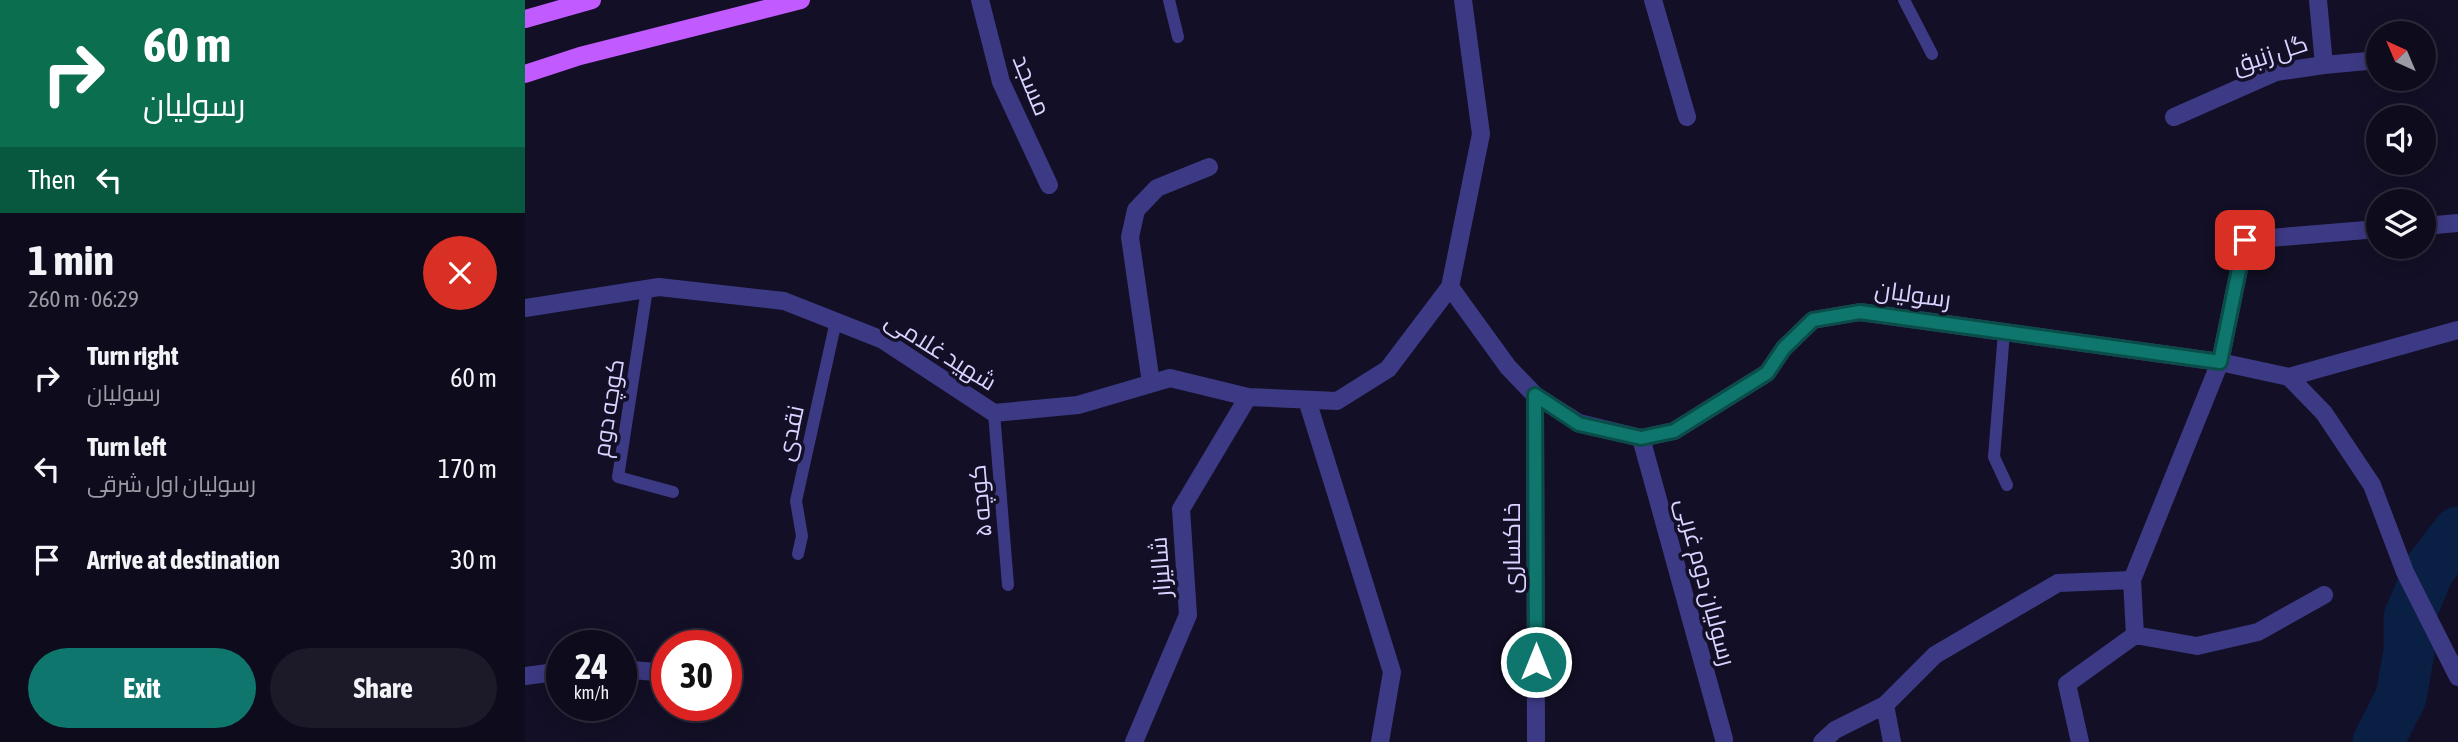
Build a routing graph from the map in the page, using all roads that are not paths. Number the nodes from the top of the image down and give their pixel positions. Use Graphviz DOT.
graph roads {
  1 [pos="592,0"];
  2 [pos="801,0"];
  3 [pos="979,0"];
  4 [pos="1169,0"];
  5 [pos="1463,0"];
  6 [pos="1653,0"];
  7 [pos="1904,0"];
  8 [pos="2318,0"];
  9 [pos="525,19"];
  10 [pos="1178,37"];
  11 [pos="1932,54"];
  12 [pos="2366,61"];
  13 [pos="2324,65"];
  14 [pos="525,74"];
  15 [pos="1687,117"];
  16 [pos="2174,117"];
  17 [pos="1209,167"];
  18 [pos="1049,185"];
  19 [pos="2458,223"];
  20 [pos="2436,225"];
  21 [pos="2366,230"];
  22 [pos="1450,287"];
  23 [pos="647,289"];
  24 [pos="525,308"];
  25 [pos="836,321"];
  26 [pos="2458,330"];
  27 [pos="2004,332"];
  28 [pos="2220,362"];
  29 [pos="2289,377"];
  30 [pos="1151,383"];
  31 [pos="1535,395"];
  32 [pos="1248,397"];
  33 [pos="1307,400"];
  34 [pos="994,413"];
  35 [pos="1641,438"];
  36 [pos="2007,485"];
  37 [pos="673,492"];
  38 [pos="798,554"];
  39 [pos="2131,580"];
  40 [pos="1008,585"];
  41 [pos="2324,595"];
  42 [pos="2135,635"];
  43 [pos="546,673"];
  44 [pos="525,676"];
  45 [pos="2458,677"];
  46 [pos="1885,705"];
  47 [pos="1724,739"];
  48 [pos="1134,742"];
  49 [pos="1380,742"];
  50 [pos="1536,742"];
  51 [pos="1822,742"];
  52 [pos="1892,742"];
  53 [pos="2080,742"];
  1 -- 9 [label="main road"];
  2 -- 14 [label="main road"];
  3 -- 18 [label="street, مسجد"];
  4 -- 10 [label="lane"];
  5 -- 22 [label="street"];
  6 -- 15 [label="street"];
  7 -- 11 [label="lane"];
  8 -- 13 [label="street, گل زنبق"];
  12 -- 13 [label="street"];
  13 -- 16 [label="street, گل زنبق"];
  17 -- 30 [label="street"];
  19 -- 20 [label="street"];
  21 -- 28 [label="street"];
  22 -- 31 [label="street, رسولیان"];
  22 -- 33 [label="street, شهید غلامی"];
  23 -- 24 [label="street, شهید غلامی"];
  23 -- 25 [label="street, شهید غلامی"];
  23 -- 37 [label="lane, کوچه دوم"];
  25 -- 34 [label="street, شهید غلامی"];
  25 -- 38 [label="lane, نقدی"];
  26 -- 29 [label="street"];
  27 -- 28 [label="street, رسولیان"];
  27 -- 35 [label="street, رسولیان"];
  27 -- 36 [label="lane"];
  28 -- 29 [label="street, رسولیان"];
  28 -- 39 [label="street"];
  29 -- 45 [label="street"];
  30 -- 32 [label="street, شهید غلامی"];
  30 -- 34 [label="street, شهید غلامی"];
  31 -- 35 [label="street, رسولیان"];
  31 -- 50 [label="street, خاکساری"];
  32 -- 33 [label="street, شهید غلامی"];
  32 -- 48 [label="street, شالیزار"];
  33 -- 49 [label="street"];
  34 -- 40 [label="lane, کوچه ۵"];
  35 -- 47 [label="street, رسولیان دوم غربی"];
  39 -- 42 [label="street"];
  39 -- 46 [label="street"];
  41 -- 42 [label="street"];
  42 -- 53 [label="street"];
  43 -- 44 [label="street"];
  46 -- 51 [label="street"];
  46 -- 52 [label="street"];
}
